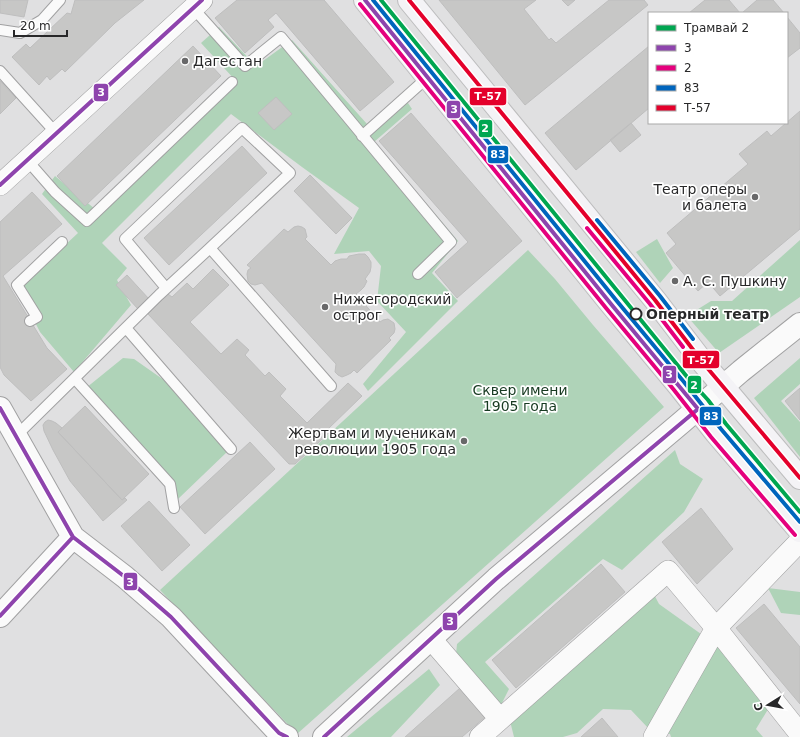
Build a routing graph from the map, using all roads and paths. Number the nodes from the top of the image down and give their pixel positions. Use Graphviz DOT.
graph roads {
  1 [pos="60,0"];
  2 [pos="366,0"];
  3 [pos="409,0"];
  4 [pos="198,4"];
  5 [pos="0,30"];
  6 [pos="0,71"];
  7 [pos="428,77"];
  8 [pos="232,82"];
  9 [pos="56,133"];
  10 [pos="362,136"];
  11 [pos="26,160"];
  12 [pos="0,185"];
  13 [pos="62,242"];
  14 [pos="210,248"];
  15 [pos="418,274"];
  16 [pos="166,288"];
  17 [pos="30,321"];
  18 [pos="800,324"];
  19 [pos="126,328"];
  20 [pos="75,379"];
  21 [pos="332,386"];
  22 [pos="724,387"];
  23 [pos="0,408"];
  24 [pos="698,409"];
  25 [pos="16,436"];
  26 [pos="231,449"];
  27 [pos="800,478"];
  28 [pos="174,508"];
  29 [pos="800,530"];
  30 [pos="74,537"];
  31 [pos="800,541"];
  32 [pos="1,615"];
  33 [pos="716,628"];
  34 [pos="431,639"];
  35 [pos="500,719"];
  36 [pos="800,734"];
  37 [pos="287,737"];
  38 [pos="324,737"];
  39 [pos="480,737"];
  40 [pos="654,737"];
  1 -- 5 [label="lane"];
  2 -- 7 [label="main road"];
  3 -- 22 [label="main road"];
  4 -- 9 [label="street"];
  4 -- 10 [label="lane"];
  6 -- 9 [label="lane"];
  7 -- 10 [label="lane"];
  7 -- 24 [label="main road"];
  8 -- 11 [label="lane"];
  9 -- 11 [label="street"];
  10 -- 15 [label="lane"];
  11 -- 12 [label="street"];
  13 -- 17 [label="lane"];
  14 -- 16 [label="lane"];
  14 -- 16 [label="lane"];
  14 -- 21 [label="lane"];
  16 -- 19 [label="lane"];
  18 -- 22 [label="main road"];
  19 -- 20 [label="lane"];
  19 -- 26 [label="lane"];
  20 -- 25 [label="lane"];
  20 -- 28 [label="lane"];
  22 -- 24 [label="main road"];
  22 -- 27 [label="main road"];
  23 -- 25 [label="main road"];
  24 -- 29 [label="main road"];
  24 -- 34 [label="main road"];
  25 -- 30 [label="main road"];
  30 -- 32 [label="main road"];
  30 -- 37 [label="main road"];
  31 -- 33 [label="street"];
  33 -- 35 [label="street"];
  33 -- 36 [label="street"];
  33 -- 40 [label="street"];
  34 -- 35 [label="street"];
  34 -- 38 [label="main road"];
  35 -- 39 [label="street"];
}
